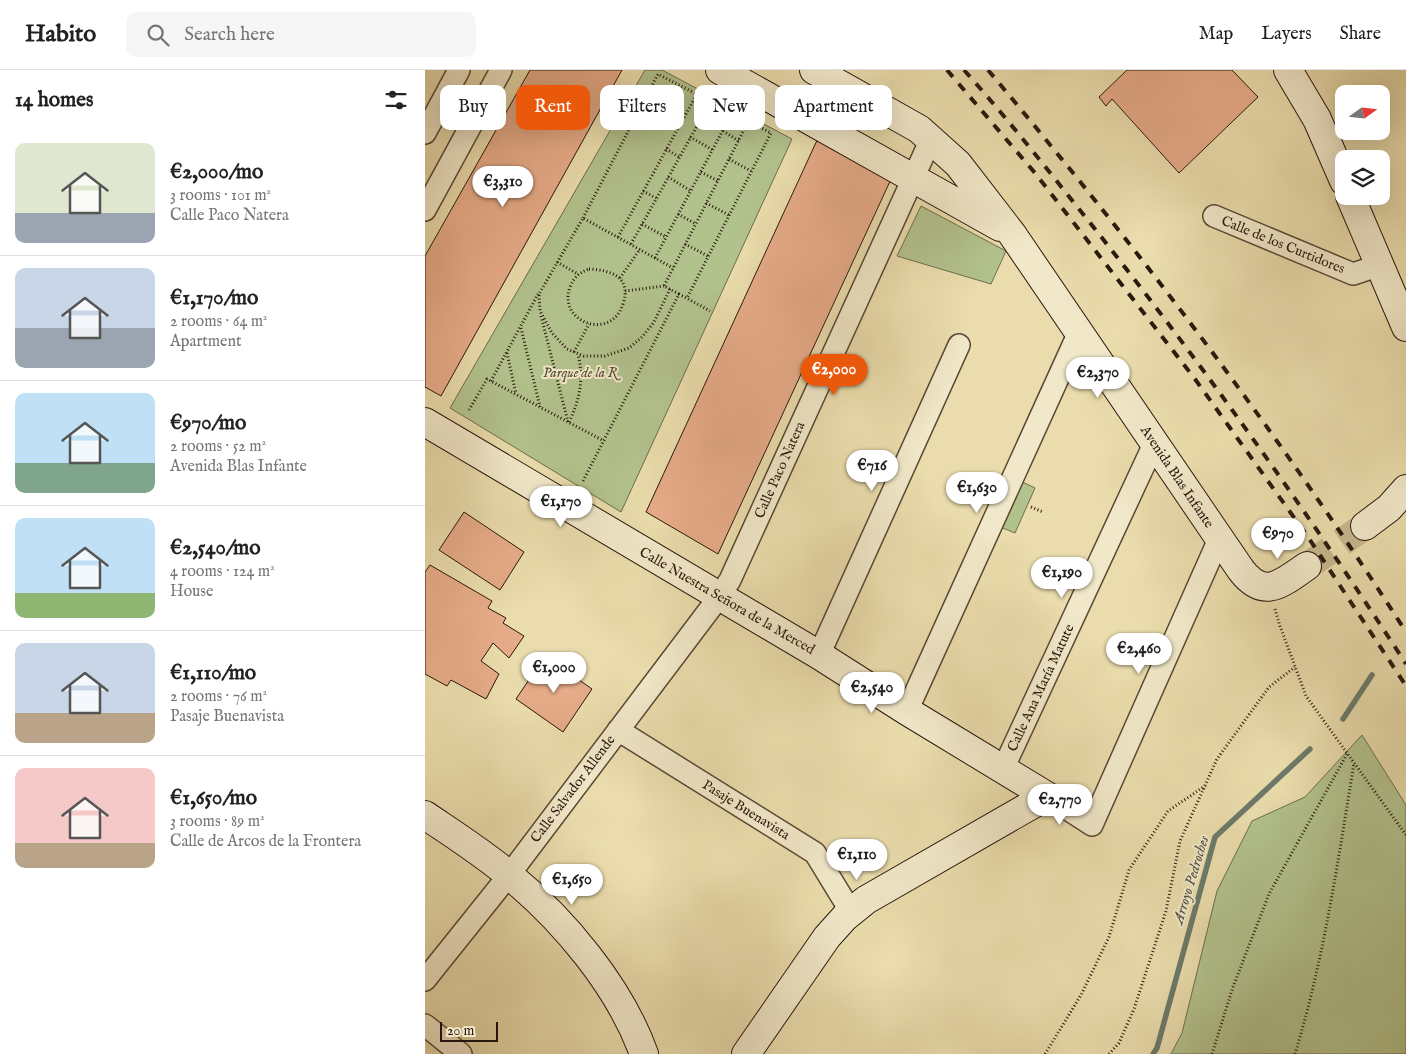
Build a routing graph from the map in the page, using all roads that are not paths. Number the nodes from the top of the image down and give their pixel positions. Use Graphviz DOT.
graph roads {
  1 [pos="459,70"];
  2 [pos="501,70"];
  3 [pos="720,70"];
  4 [pos="814,70"];
  5 [pos="1288,70"];
  6 [pos="425,133"];
  7 [pos="931,139"];
  8 [pos="1335,160"];
  9 [pos="913,177"];
  10 [pos="1354,205"];
  11 [pos="425,210"];
  12 [pos="1214,216"];
  13 [pos="1012,234"];
  14 [pos="1380,265"];
  15 [pos="1403,312"];
  16 [pos="1079,332"];
  17 [pos="959,345"];
  18 [pos="425,422"];
  19 [pos="1154,444"];
  20 [pos="1406,489"];
  21 [pos="1365,526"];
  22 [pos="1219,539"];
  23 [pos="1307,566"];
  24 [pos="719,596"];
  25 [pos="819,655"];
  26 [pos="907,711"];
  27 [pos="618,730"];
  28 [pos="1003,769"];
  29 [pos="1047,796"];
  30 [pos="425,815"];
  31 [pos="509,875"];
  32 [pos="851,912"];
  33 [pos="425,980"];
  34 [pos="425,1025"];
  35 [pos="461,1054"];
  36 [pos="644,1054"];
  37 [pos="746,1054"];
  1 -- 6 [label="street"];
  2 -- 11 [label="street"];
  3 -- 9 [label="street, Avenida Blas Infante"];
  4 -- 7 [label="street, Avenida Blas Infante"];
  5 -- 8 [label="street"];
  7 -- 9 [label="street"];
  7 -- 13 [label="street, Avenida Blas Infante"];
  9 -- 13 [label="street, Avenida Blas Infante"];
  9 -- 24 [label="street, Calle Paco Natera"];
  10 -- 14 [label="street"];
  12 -- 14 [label="street, Calle de los Curtidores"];
  13 -- 16 [label="street, Avenida Blas Infante"];
  14 -- 15 [label="street"];
  16 -- 19 [label="street, Avenida Blas Infante"];
  16 -- 26 [label="street"];
  17 -- 25 [label="street"];
  18 -- 24 [label="street, Calle Nuestra Señora de la Merced"];
  19 -- 22 [label="street, Avenida Blas Infante"];
  19 -- 28 [label="street, Calle Ana María Matute"];
  20 -- 21 [label="street"];
  22 -- 23 [label="street, Avenida Blas Infante"];
  22 -- 29 [label="street, Calle Nuestra Señora de la Merced"];
  24 -- 25 [label="street, Calle Nuestra Señora de la Merced"];
  24 -- 27 [label="street, Calle Salvador Allende"];
  25 -- 26 [label="street, Calle Nuestra Señora de la Merced"];
  26 -- 28 [label="street, Calle Nuestra Señora de la Merced"];
  27 -- 31 [label="street, Calle Salvador Allende"];
  27 -- 32 [label="street, Pasaje Buenavista"];
  28 -- 29 [label="street, Calle Nuestra Señora de la Merced"];
  29 -- 32 [label="street"];
  30 -- 31 [label="street"];
  31 -- 33 [label="street, Calle Salvador Allende"];
  31 -- 36 [label="street"];
  32 -- 37 [label="street"];
  34 -- 35 [label="street"];
}
